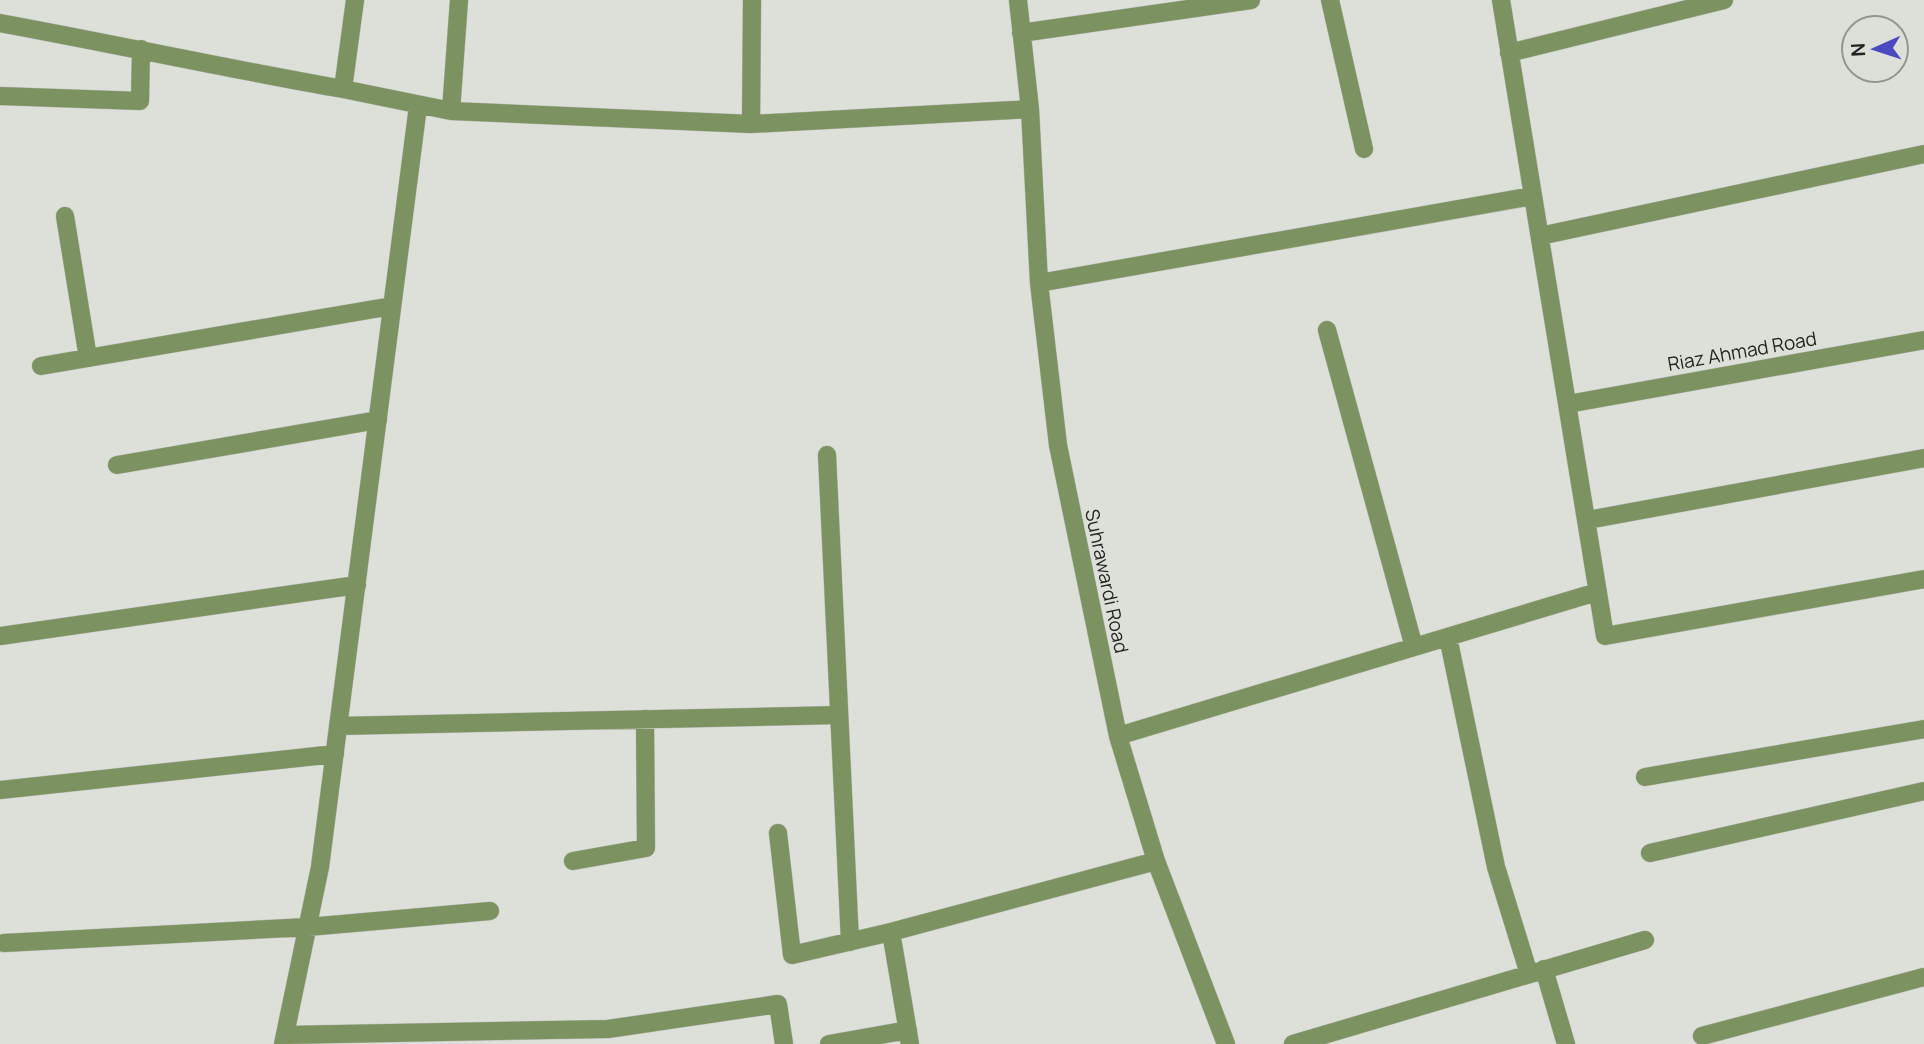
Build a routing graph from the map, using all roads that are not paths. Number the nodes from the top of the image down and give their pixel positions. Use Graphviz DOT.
graph roads {
  1 [pos="355,0"];
  2 [pos="459,0"];
  3 [pos="752,0"];
  4 [pos="1018,0"];
  5 [pos="1251,0"];
  6 [pos="1330,0"];
  7 [pos="1501,0"];
  8 [pos="1724,0"];
  9 [pos="0,23"];
  10 [pos="1021,33"];
  11 [pos="142,49"];
  12 [pos="1510,52"];
  13 [pos="343,89"];
  14 [pos="0,96"];
  15 [pos="418,106"];
  16 [pos="1030,109"];
  17 [pos="451,111"];
  18 [pos="751,124"];
  19 [pos="1364,149"];
  20 [pos="1924,154"];
  21 [pos="1533,196"];
  22 [pos="65,216"];
  23 [pos="1540,236"];
  24 [pos="1039,283"];
  25 [pos="392,306"];
  26 [pos="1327,330"];
  27 [pos="1924,340"];
  28 [pos="88,358"];
  29 [pos="41,366"];
  30 [pos="1568,404"];
  31 [pos="378,420"];
  32 [pos="827,455"];
  33 [pos="1924,458"];
  34 [pos="117,465"];
  35 [pos="1588,520"];
  36 [pos="1924,579"];
  37 [pos="356,585"];
  38 [pos="1597,592"];
  39 [pos="0,636"];
  40 [pos="1448,637"];
  41 [pos="1414,647"];
  42 [pos="839,715"];
  43 [pos="645,719"];
  44 [pos="338,726"];
  45 [pos="1924,729"];
  46 [pos="1118,736"];
  47 [pos="335,754"];
  48 [pos="1645,778"];
  49 [pos="0,790"];
  50 [pos="1924,791"];
  51 [pos="778,833"];
  52 [pos="1650,853"];
  53 [pos="573,861"];
  54 [pos="1156,861"];
  55 [pos="490,911"];
  56 [pos="307,927"];
  57 [pos="891,932"];
  58 [pos="1644,940"];
  59 [pos="850,942"];
  60 [pos="4,943"];
  61 [pos="1536,971"];
  62 [pos="1924,977"];
  63 [pos="1702,1036"];
  64 [pos="909,1037"];
  65 [pos="284,1040"];
  66 [pos="784,1044"];
  67 [pos="829,1044"];
  68 [pos="1226,1044"];
  69 [pos="1293,1044"];
  70 [pos="1566,1044"];
  1 -- 13 [label="street"];
  2 -- 17 [label="street"];
  3 -- 18 [label="street"];
  4 -- 10 [label="street, Suhrawardi Road"];
  5 -- 10 [label="street"];
  6 -- 19 [label="street"];
  7 -- 12 [label="street"];
  8 -- 12 [label="street"];
  9 -- 11 [label="street"];
  10 -- 16 [label="street, Suhrawardi Road"];
  11 -- 13 [label="street"];
  11 -- 14 [label="street"];
  12 -- 21 [label="street"];
  13 -- 15 [label="street"];
  15 -- 17 [label="street"];
  15 -- 25 [label="street"];
  16 -- 18 [label="street"];
  16 -- 24 [label="street, Suhrawardi Road"];
  17 -- 18 [label="street"];
  20 -- 23 [label="street"];
  21 -- 23 [label="street"];
  21 -- 24 [label="street"];
  22 -- 28 [label="street"];
  23 -- 30 [label="street"];
  24 -- 46 [label="street, Suhrawardi Road"];
  25 -- 28 [label="street"];
  25 -- 31 [label="street"];
  26 -- 41 [label="street"];
  27 -- 30 [label="street, Riaz Ahmad Road"];
  28 -- 29 [label="street"];
  30 -- 35 [label="street"];
  31 -- 34 [label="street"];
  31 -- 37 [label="street"];
  32 -- 42 [label="street"];
  33 -- 35 [label="street"];
  35 -- 38 [label="street"];
  36 -- 38 [label="street"];
  37 -- 39 [label="street"];
  37 -- 44 [label="street"];
  38 -- 40 [label="street"];
  40 -- 41 [label="street"];
  40 -- 61 [label="street"];
  41 -- 46 [label="street"];
  42 -- 43 [label="street"];
  42 -- 59 [label="street"];
  43 -- 44 [label="street"];
  43 -- 53 [label="street"];
  44 -- 47 [label="street"];
  45 -- 48 [label="street"];
  46 -- 54 [label="street, Suhrawardi Road"];
  47 -- 49 [label="street"];
  47 -- 56 [label="street"];
  50 -- 52 [label="street"];
  51 -- 59 [label="street"];
  54 -- 57 [label="street"];
  54 -- 68 [label="street, Suhrawardi Road"];
  55 -- 56 [label="street"];
  56 -- 60 [label="street"];
  56 -- 65 [label="street"];
  57 -- 59 [label="street"];
  57 -- 64 [label="street"];
  58 -- 61 [label="street"];
  61 -- 69 [label="street"];
  61 -- 70 [label="street"];
  62 -- 63 [label="street"];
  64 -- 67 [label="street"];
  65 -- 66 [label="street"];
}
